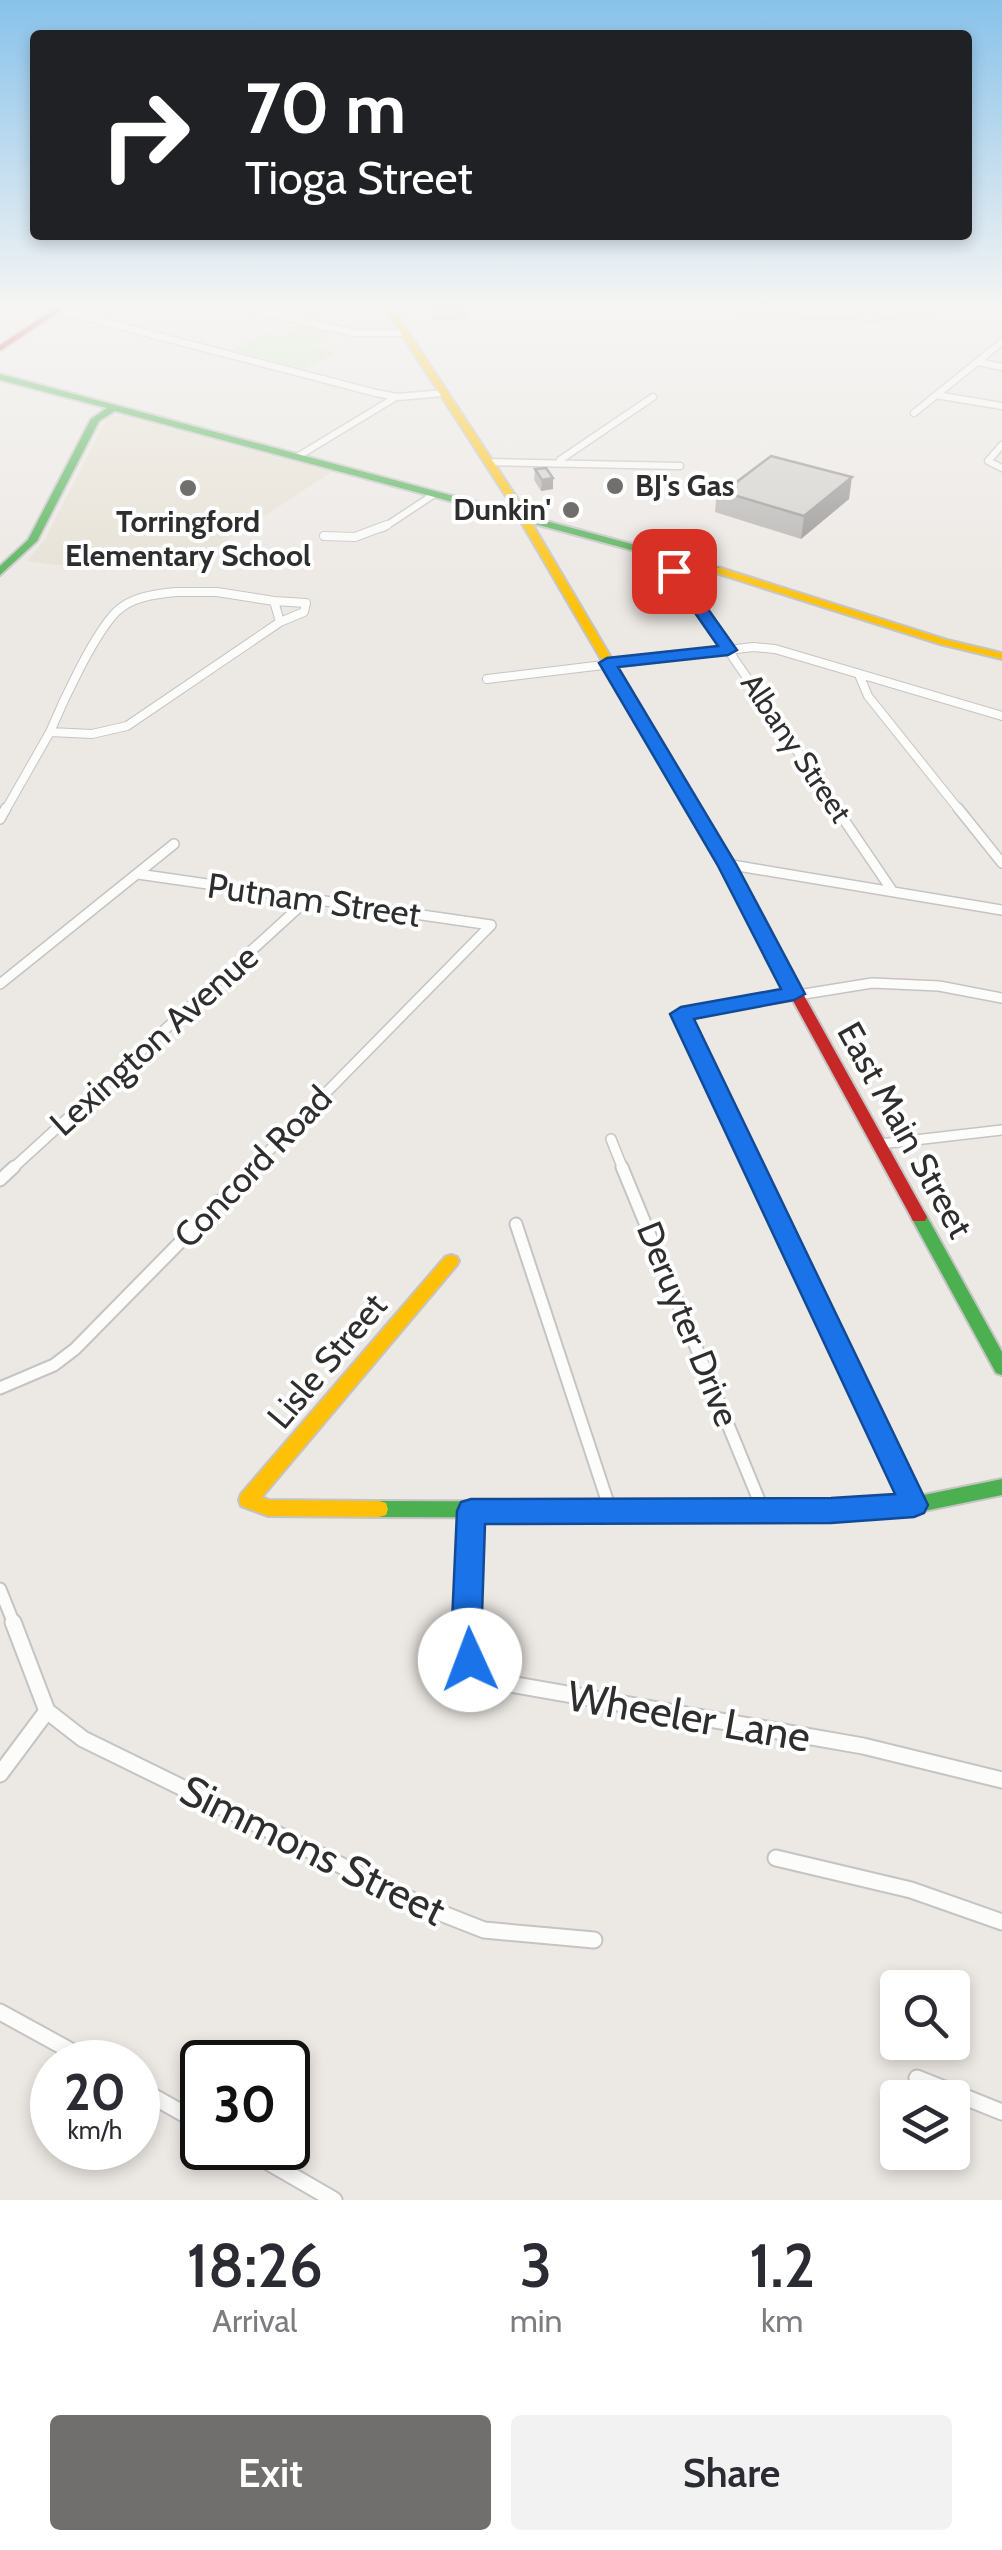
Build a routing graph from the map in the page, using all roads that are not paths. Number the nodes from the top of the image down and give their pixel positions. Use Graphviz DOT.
graph roads {
  1 [pos="109,407"];
  2 [pos="380,407"];
  3 [pos="453,407"];
  4 [pos="639,407"];
  5 [pos="922,407"];
  6 [pos="114,408"];
  7 [pos="914,413"];
  8 [pos="1002,445"];
  9 [pos="297,457"];
  10 [pos="559,461"];
  11 [pos="488,462"];
  12 [pos="680,466"];
  13 [pos="1002,468"];
  14 [pos="433,495"];
  15 [pos="526,521"];
  16 [pos="324,536"];
  17 [pos="679,558"];
  18 [pos="0,572"];
  19 [pos="274,601"];
  20 [pos="280,622"];
  21 [pos="728,650"];
  22 [pos="1002,656"];
  23 [pos="607,663"];
  24 [pos="860,677"];
  25 [pos="487,679"];
  26 [pos="1002,716"];
  27 [pos="50,732"];
  28 [pos="0,819"];
  29 [pos="174,844"];
  30 [pos="726,864"];
  31 [pos="1002,864"];
  32 [pos="138,874"];
  33 [pos="891,888"];
  34 [pos="308,899"];
  35 [pos="1002,910"];
  36 [pos="492,924"];
  37 [pos="0,984"];
  38 [pos="794,994"];
  39 [pos="1002,998"];
  40 [pos="1002,1130"];
  41 [pos="611,1139"];
  42 [pos="880,1144"];
  43 [pos="0,1180"];
  44 [pos="516,1224"];
  45 [pos="451,1260"];
  46 [pos="1001,1365"];
  47 [pos="0,1388"];
  48 [pos="1002,1487"];
  49 [pos="914,1505"];
  50 [pos="610,1509"];
  51 [pos="763,1510"];
  52 [pos="471,1511"];
  53 [pos="0,1589"];
  54 [pos="47,1711"];
  55 [pos="0,1774"];
  56 [pos="1002,1780"];
  57 [pos="776,1858"];
  58 [pos="1002,1922"];
  59 [pos="594,1940"];
  60 [pos="0,2012"];
  61 [pos="51,2040"];
  62 [pos="917,2078"];
  63 [pos="1002,2112"];
  64 [pos="282,2170"];
  65 [pos="334,2200"];
  1 -- 6 [label="main road"];
  2 -- 9 [label="street"];
  3 -- 11 [label="main road, East Main Street"];
  4 -- 10 [label="street"];
  5 -- 7 [label="street"];
  6 -- 9 [label="main road"];
  6 -- 18 [label="main road"];
  8 -- 13 [label="street"];
  9 -- 14 [label="main road"];
  10 -- 11 [label="street"];
  10 -- 12 [label="street"];
  11 -- 15 [label="main road, East Main Street"];
  14 -- 15 [label="main road"];
  14 -- 16 [label="street"];
  15 -- 17 [label="main road"];
  15 -- 23 [label="main road, East Main Street"];
  17 -- 21 [label="street, Albany Street"];
  17 -- 22 [label="main road"];
  19 -- 20 [label="street"];
  19 -- 20 [label="street"];
  19 -- 27 [label="street"];
  20 -- 27 [label="street"];
  21 -- 23 [label="street"];
  21 -- 24 [label="street"];
  21 -- 33 [label="street, Albany Street"];
  23 -- 25 [label="street"];
  23 -- 30 [label="main road, East Main Street"];
  24 -- 26 [label="street"];
  24 -- 31 [label="street"];
  27 -- 28 [label="street"];
  29 -- 32 [label="street"];
  30 -- 33 [label="street"];
  30 -- 38 [label="main road, East Main Street"];
  32 -- 34 [label="street, Putnam Street"];
  32 -- 37 [label="street"];
  33 -- 35 [label="street"];
  34 -- 36 [label="street, Putnam Street"];
  34 -- 43 [label="street, Lexington Avenue"];
  36 -- 47 [label="street, Concord Road"];
  38 -- 39 [label="street"];
  38 -- 42 [label="main road, East Main Street"];
  38 -- 49 [label="street"];
  40 -- 42 [label="street"];
  41 -- 51 [label="street, Deruyter Drive"];
  42 -- 46 [label="main road, East Main Street"];
  44 -- 50 [label="street"];
  45 -- 52 [label="main road, Lisle Street"];
  48 -- 49 [label="main road"];
  49 -- 51 [label="main road"];
  50 -- 51 [label="main road"];
  50 -- 52 [label="main road"];
  52 -- 56 [label="street, Wheeler Lane"];
  53 -- 54 [label="street"];
  54 -- 55 [label="street"];
  54 -- 59 [label="street, Simmons Street"];
  57 -- 58 [label="street"];
  60 -- 61 [label="street"];
  62 -- 63 [label="street"];
  64 -- 65 [label="street"];
}
